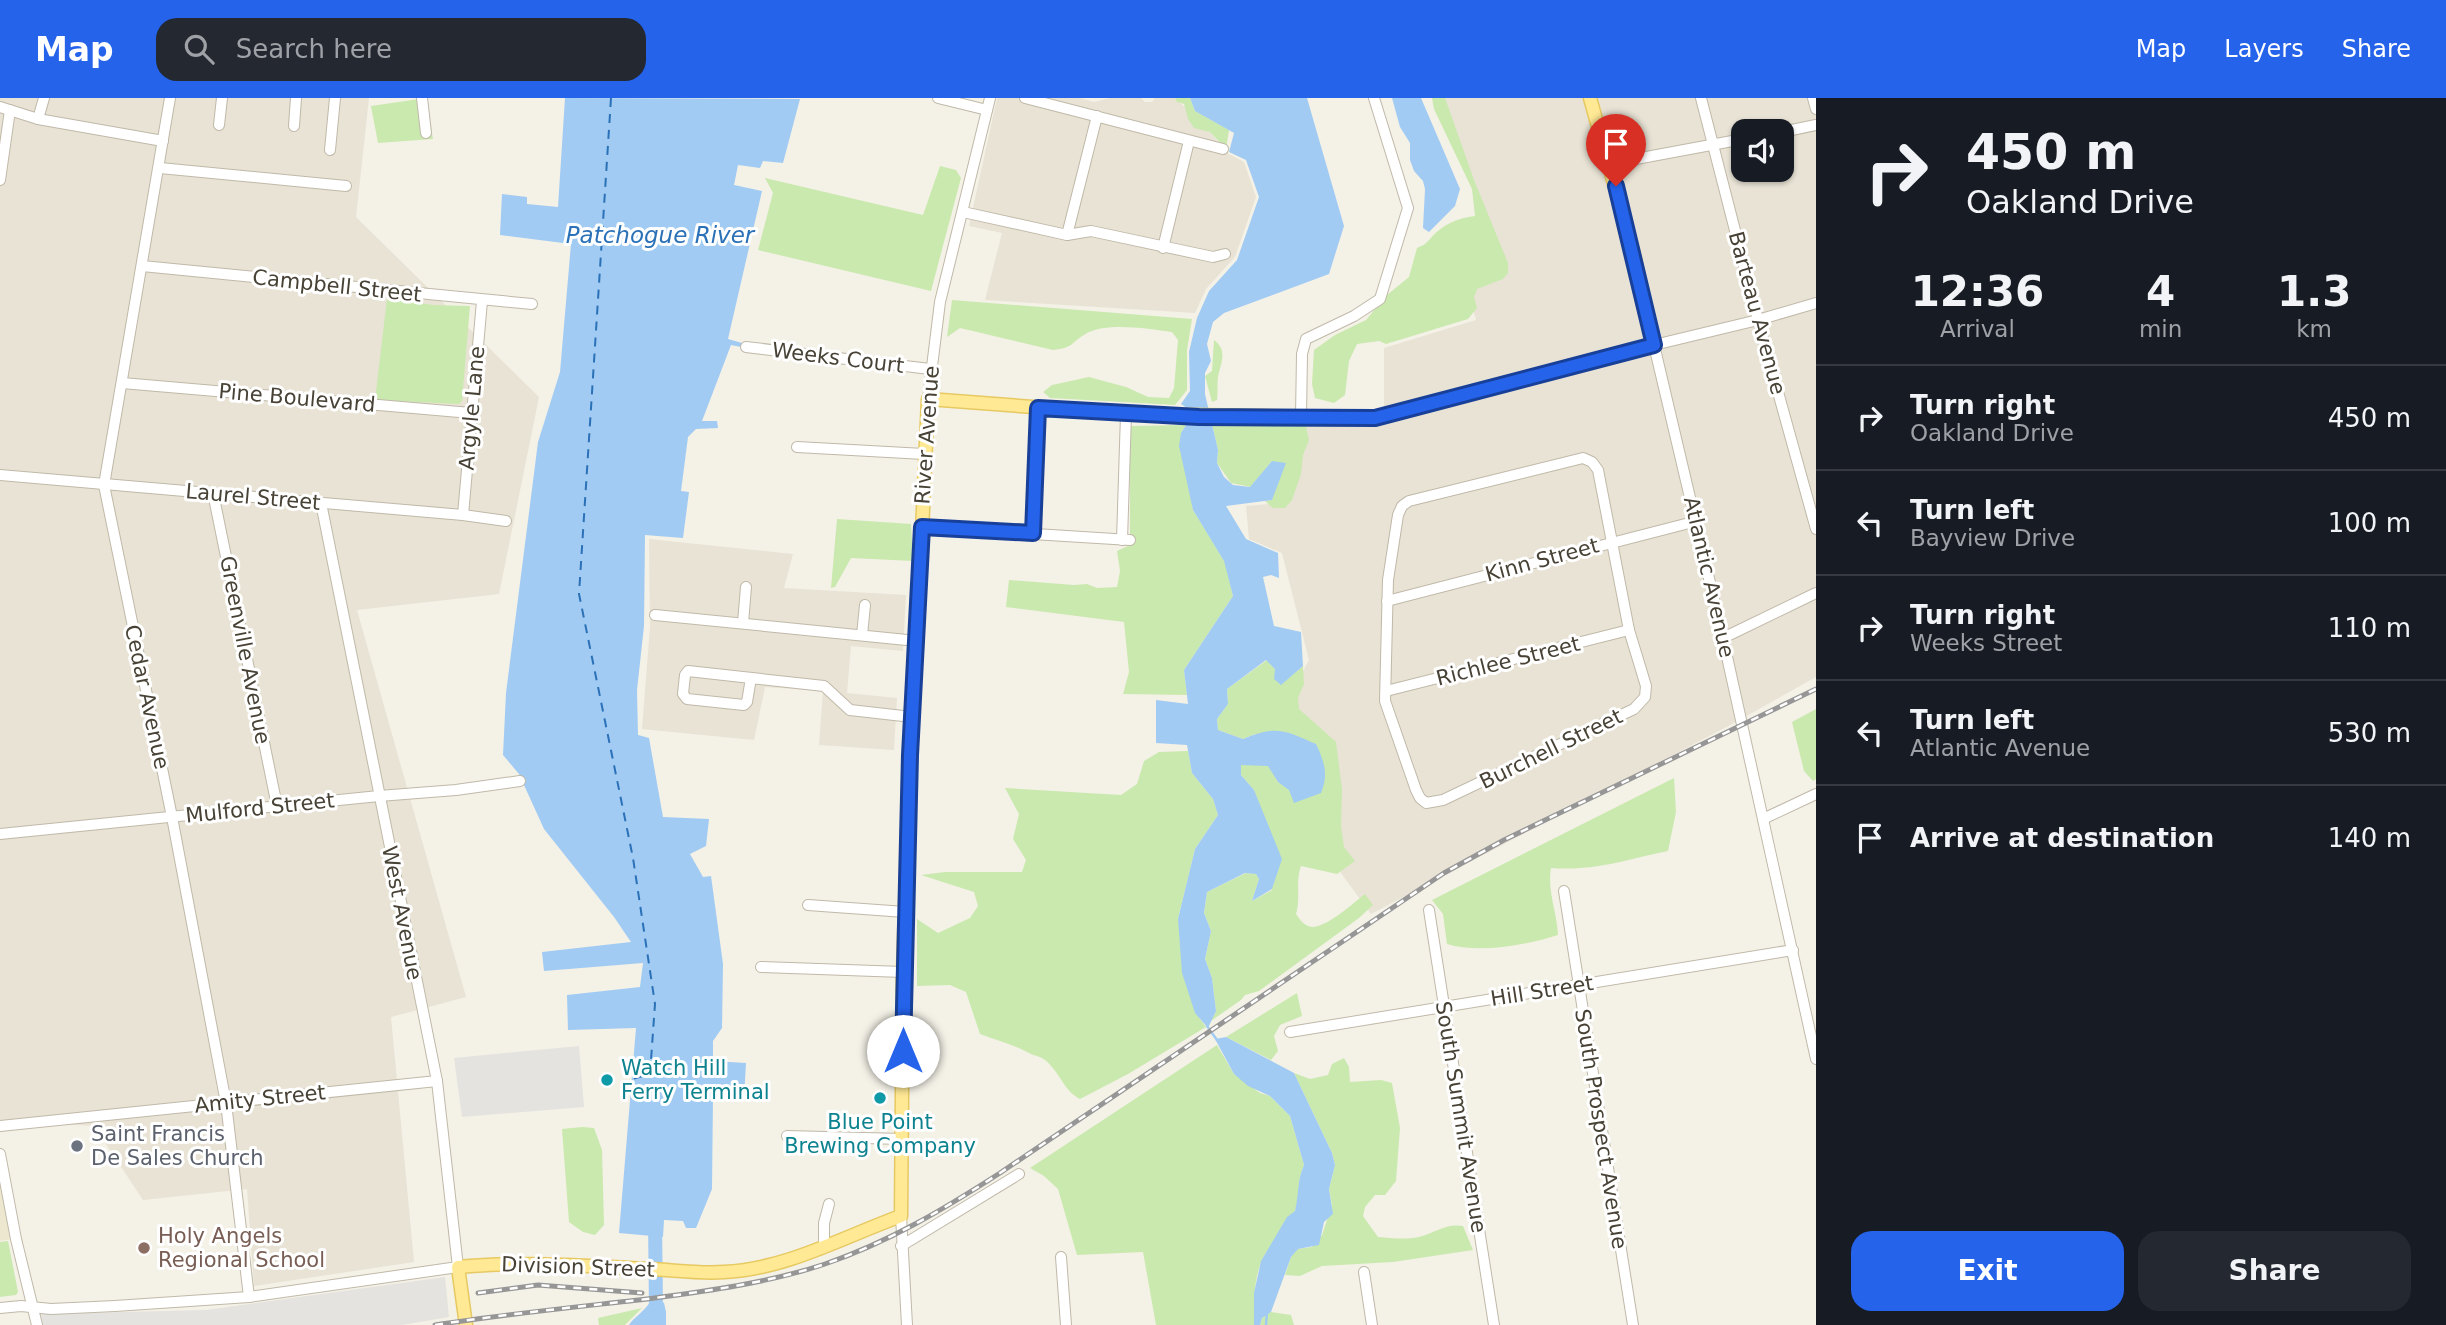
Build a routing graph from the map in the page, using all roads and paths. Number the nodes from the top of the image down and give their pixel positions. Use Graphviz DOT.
graph roads {
  1 [pos="44,98"];
  2 [pos="170,98"];
  3 [pos="222,98"];
  4 [pos="296,98"];
  5 [pos="335,98"];
  6 [pos="422,98"];
  7 [pos="938,98"];
  8 [pos="990,98"];
  9 [pos="1025,98"];
  10 [pos="1374,98"];
  11 [pos="1590,98"];
  12 [pos="1701,98"];
  13 [pos="1813,98"];
  14 [pos="5,108"];
  15 [pos="987,110"];
  16 [pos="1816,110"];
  17 [pos="1097,116"];
  18 [pos="38,120"];
  19 [pos="219,125"];
  20 [pos="1816,125"];
  21 [pos="294,126"];
  22 [pos="1794,130"];
  23 [pos="426,133"];
  24 [pos="163,141"];
  25 [pos="1189,141"];
  26 [pos="1731,141"];
  27 [pos="1714,144"];
  28 [pos="1223,149"];
  29 [pos="330,150"];
  30 [pos="1609,164"];
  31 [pos="160,168"];
  32 [pos="0,180"];
  33 [pos="346,186"];
  34 [pos="963,212"];
  35 [pos="1067,235"];
  36 [pos="1163,248"];
  37 [pos="1225,254"];
  38 [pos="142,266"];
  39 [pos="482,301"];
  40 [pos="1816,303"];
  41 [pos="532,304"];
  42 [pos="1758,320"];
  43 [pos="1654,345"];
  44 [pos="746,347"];
  45 [pos="930,369"];
  46 [pos="122,383"];
  47 [pos="928,399"];
  48 [pos="1038,408"];
  49 [pos="471,413"];
  50 [pos="1126,414"];
  51 [pos="1301,416"];
  52 [pos="797,447"];
  53 [pos="924,454"];
  54 [pos="0,475"];
  55 [pos="104,485"];
  56 [pos="213,493"];
  57 [pos="321,503"];
  58 [pos="463,515"];
  59 [pos="506,521"];
  60 [pos="1697,521"];
  61 [pos="922,527"];
  62 [pos="1816,528"];
  63 [pos="1033,533"];
  64 [pos="1611,542"];
  65 [pos="746,587"];
  66 [pos="1816,593"];
  67 [pos="1387,601"];
  68 [pos="865,604"];
  69 [pos="655,615"];
  70 [pos="744,623"];
  71 [pos="1629,630"];
  72 [pos="862,635"];
  73 [pos="1723,638"];
  74 [pos="917,641"];
  75 [pos="751,678"];
  76 [pos="1386,691"];
  77 [pos="912,717"];
  78 [pos="520,781"];
  79 [pos="1816,794"];
  80 [pos="379,796"];
  81 [pos="276,806"];
  82 [pos="172,817"];
  83 [pos="1763,819"];
  84 [pos="0,834"];
  85 [pos="1564,891"];
  86 [pos="807,905"];
  87 [pos="1429,910"];
  88 [pos="905,912"];
  89 [pos="1793,950"];
  90 [pos="761,967"];
  91 [pos="904,972"];
  92 [pos="1578,985"];
  93 [pos="1444,1006"];
  94 [pos="1290,1032"];
  95 [pos="1816,1059"];
  96 [pos="437,1081"];
  97 [pos="226,1103"];
  98 [pos="0,1126"];
  99 [pos="788,1136"];
  100 [pos="902,1139"];
  101 [pos="0,1154"];
  102 [pos="1019,1174"];
  103 [pos="829,1204"];
  104 [pos="901,1216"];
  105 [pos="901,1245"];
  106 [pos="824,1248"];
  107 [pos="1061,1257"];
  108 [pos="458,1267"];
  109 [pos="1364,1272"];
  110 [pos="249,1297"];
  111 [pos="34,1307"];
  112 [pos="0,1308"];
  113 [pos="37,1325"];
  114 [pos="466,1325"];
  115 [pos="907,1325"];
  116 [pos="1066,1325"];
  117 [pos="1372,1325"];
  118 [pos="1494,1325"];
  119 [pos="1633,1325"];
  1 -- 18 [label="street"];
  2 -- 24 [label="street, Cedar Avenue"];
  3 -- 19 [label="street"];
  4 -- 21 [label="street"];
  5 -- 29 [label="street"];
  6 -- 23 [label="street"];
  7 -- 15 [label="street"];
  8 -- 15 [label="street, River Avenue"];
  9 -- 17 [label="street"];
  10 -- 51 [label="street"];
  11 -- 30 [label="main road, Atlantic Avenue"];
  12 -- 27 [label="street, Barteau Avenue"];
  13 -- 16 [label="street"];
  14 -- 18 [label="street"];
  14 -- 32 [label="street"];
  15 -- 34 [label="street, River Avenue"];
  17 -- 25 [label="street"];
  17 -- 35 [label="street"];
  18 -- 24 [label="street"];
  20 -- 22 [label="street"];
  24 -- 31 [label="street, Cedar Avenue"];
  25 -- 28 [label="street"];
  25 -- 36 [label="street"];
  26 -- 27 [label="street"];
  27 -- 30 [label="street"];
  27 -- 42 [label="street, Barteau Avenue"];
  30 -- 43 [label="main road, Atlantic Avenue"];
  31 -- 33 [label="street"];
  31 -- 38 [label="street, Cedar Avenue"];
  34 -- 35 [label="street"];
  34 -- 45 [label="street, River Avenue"];
  35 -- 36 [label="street"];
  36 -- 37 [label="street"];
  38 -- 39 [label="street, Campbell Street"];
  38 -- 46 [label="street, Cedar Avenue"];
  39 -- 41 [label="street, Campbell Street"];
  39 -- 49 [label="street, Argyle Lane"];
  40 -- 42 [label="street"];
  42 -- 43 [label="street"];
  42 -- 62 [label="street, Barteau Avenue"];
  43 -- 51 [label="main road"];
  43 -- 60 [label="street, Atlantic Avenue"];
  44 -- 45 [label="street, Weeks Court"];
  45 -- 47 [label="street, River Avenue"];
  46 -- 49 [label="street, Pine Boulevard"];
  46 -- 55 [label="street, Cedar Avenue"];
  47 -- 48 [label="main road"];
  47 -- 53 [label="main road, River Avenue"];
  48 -- 50 [label="main road"];
  48 -- 63 [label="street"];
  49 -- 58 [label="street, Argyle Lane"];
  50 -- 51 [label="main road"];
  50 -- 63 [label="street"];
  52 -- 53 [label="street"];
  53 -- 61 [label="main road, River Avenue"];
  54 -- 55 [label="street, Laurel Street"];
  55 -- 56 [label="street, Laurel Street"];
  55 -- 82 [label="street, Cedar Avenue"];
  56 -- 57 [label="street, Laurel Street"];
  56 -- 81 [label="street, Greenville Avenue"];
  57 -- 58 [label="street, Laurel Street"];
  57 -- 80 [label="street, West Avenue"];
  58 -- 59 [label="street, Laurel Street"];
  60 -- 64 [label="street, Kinn Street"];
  60 -- 73 [label="street, Atlantic Avenue"];
  61 -- 63 [label="street"];
  61 -- 74 [label="main road, River Avenue"];
  64 -- 67 [label="street, Kinn Street"];
  64 -- 67 [label="street"];
  64 -- 71 [label="street"];
  65 -- 70 [label="street"];
  66 -- 73 [label="street"];
  67 -- 76 [label="street"];
  68 -- 72 [label="street"];
  69 -- 70 [label="street"];
  70 -- 72 [label="street"];
  71 -- 76 [label="street, Richlee Street"];
  71 -- 76 [label="street, Burchell Street"];
  72 -- 74 [label="street"];
  73 -- 83 [label="street, Atlantic Avenue"];
  74 -- 77 [label="main road, River Avenue"];
  75 -- 75 [label="street"];
  75 -- 77 [label="street"];
  77 -- 88 [label="main road, River Avenue"];
  78 -- 80 [label="street, Mulford Street"];
  79 -- 83 [label="street"];
  80 -- 81 [label="street, Mulford Street"];
  80 -- 96 [label="street, West Avenue"];
  81 -- 82 [label="street, Mulford Street"];
  82 -- 84 [label="street, Mulford Street"];
  82 -- 97 [label="street, Cedar Avenue"];
  83 -- 89 [label="street, Atlantic Avenue"];
  85 -- 92 [label="street, South Prospect Avenue"];
  86 -- 88 [label="street"];
  87 -- 93 [label="street, South Summit Avenue"];
  88 -- 91 [label="main road, River Avenue"];
  89 -- 92 [label="street, Hill Street"];
  89 -- 95 [label="street, Atlantic Avenue"];
  90 -- 91 [label="street"];
  91 -- 100 [label="main road, River Avenue"];
  92 -- 93 [label="street, Hill Street"];
  92 -- 119 [label="street, South Prospect Avenue"];
  93 -- 94 [label="street, Hill Street"];
  93 -- 118 [label="street, South Summit Avenue"];
  96 -- 97 [label="street, Amity Street"];
  96 -- 108 [label="street, West Avenue"];
  97 -- 98 [label="street, Amity Street"];
  97 -- 110 [label="street, Cedar Avenue"];
  99 -- 100 [label="street"];
  100 -- 104 [label="main road, River Avenue"];
  101 -- 111 [label="street"];
  102 -- 105 [label="street"];
  103 -- 106 [label="street"];
  104 -- 105 [label="street, River Avenue"];
  104 -- 106 [label="main road, Division Street"];
  105 -- 115 [label="street, River Avenue"];
  106 -- 108 [label="main road, Division Street"];
  107 -- 116 [label="street"];
  108 -- 110 [label="street, Division Street"];
  108 -- 114 [label="main road, West Avenue"];
  109 -- 117 [label="street"];
  110 -- 111 [label="street, Division Street"];
  111 -- 112 [label="street, Division Street"];
  111 -- 113 [label="street"];
}
